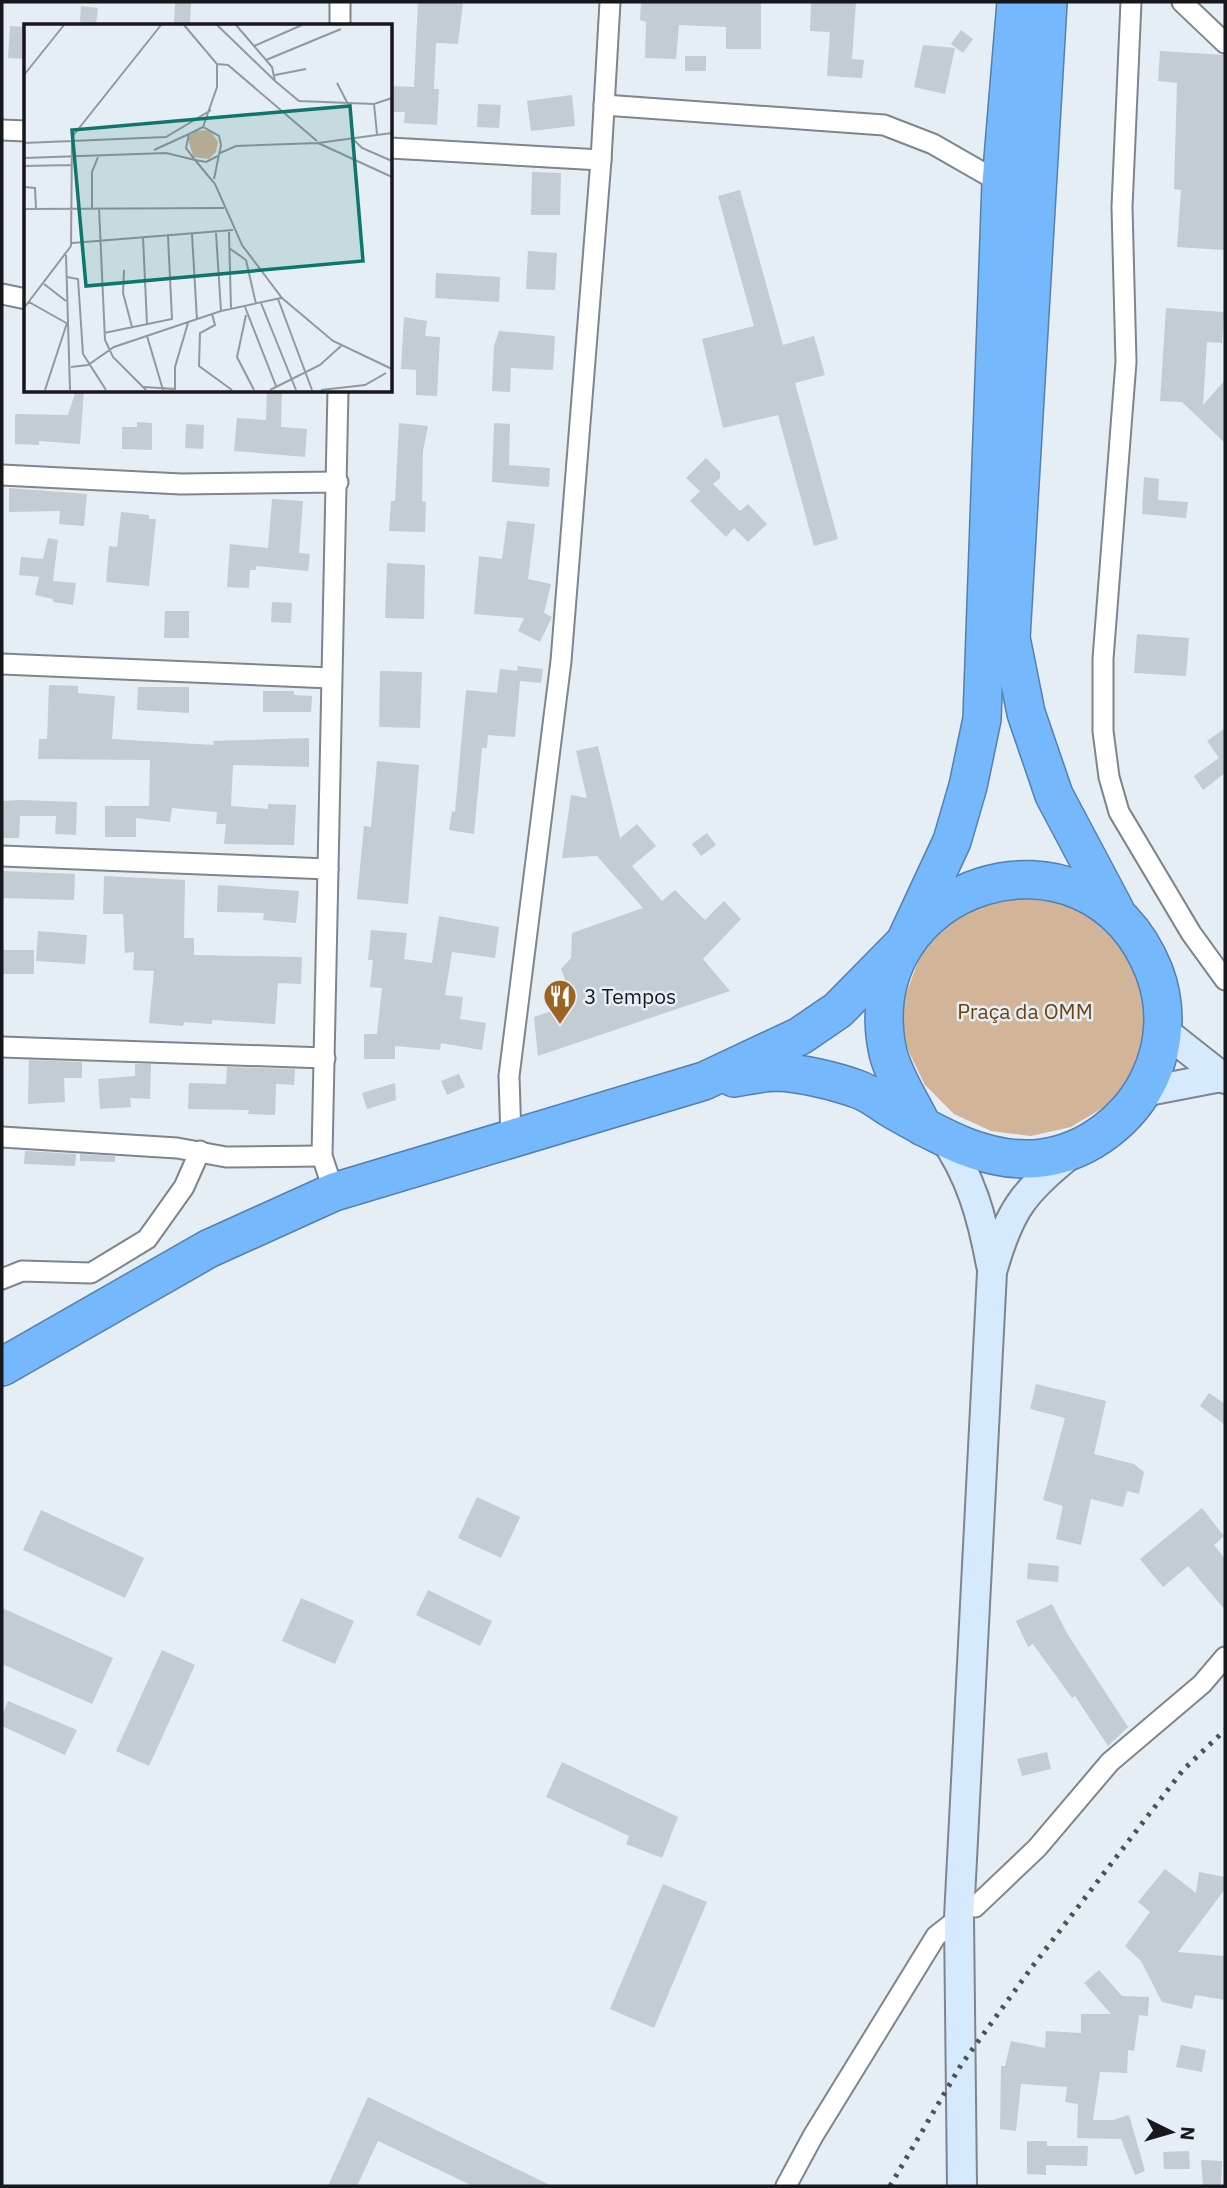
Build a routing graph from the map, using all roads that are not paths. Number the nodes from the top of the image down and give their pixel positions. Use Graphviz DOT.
graph roads {
  1 [pos="340,2"];
  2 [pos="610,2"];
  3 [pos="1016,2"];
  4 [pos="1048,2"];
  5 [pos="1131,2"];
  6 [pos="1182,2"];
  7 [pos="340,24"];
  8 [pos="1225,43"];
  9 [pos="604,105"];
  10 [pos="2,130"];
  11 [pos="24,131"];
  12 [pos="392,148"];
  13 [pos="601,160"];
  14 [pos="1001,183"];
  15 [pos="2,294"];
  16 [pos="24,299"];
  17 [pos="338,392"];
  18 [pos="2,475"];
  19 [pos="338,482"];
  20 [pos="2,664"];
  21 [pos="331,678"];
  22 [pos="2,856"];
  23 [pos="328,869"];
  24 [pos="1118,914"];
  25 [pos="905,942"];
  26 [pos="1225,980"];
  27 [pos="1163,1030"];
  28 [pos="2,1047"];
  29 [pos="325,1058"];
  30 [pos="1223,1078"];
  31 [pos="704,1081"];
  32 [pos="1143,1092"];
  33 [pos="932,1131"];
  34 [pos="2,1137"];
  35 [pos="511,1139"];
  36 [pos="1076,1149"];
  37 [pos="200,1151"];
  38 [pos="322,1156"];
  39 [pos="334,1192"];
  40 [pos="992,1272"];
  41 [pos="2,1279"];
  42 [pos="2,1367"];
  43 [pos="1225,1657"];
  44 [pos="967,1913"];
  45 [pos="786,2186"];
  46 [pos="962,2186"];
  47 [pos="980,2186"];
  1 -- 7 [label="street"];
  2 -- 9 [label="street"];
  3 -- 14 [label="highway"];
  4 -- 24 [label="highway"];
  5 -- 26 [label="street"];
  6 -- 8 [label="street"];
  9 -- 13 [label="street"];
  9 -- 14 [label="street"];
  10 -- 11 [label="street"];
  12 -- 13 [label="street"];
  13 -- 35 [label="street"];
  14 -- 25 [label="highway"];
  15 -- 16 [label="street"];
  17 -- 19 [label="street"];
  18 -- 19 [label="street"];
  19 -- 21 [label="street"];
  20 -- 21 [label="street"];
  21 -- 23 [label="street"];
  22 -- 23 [label="street"];
  23 -- 29 [label="street"];
  24 -- 25 [label="highway"];
  24 -- 27 [label="highway"];
  25 -- 31 [label="highway"];
  25 -- 33 [label="highway"];
  27 -- 30 [label="street"];
  27 -- 32 [label="highway"];
  28 -- 29 [label="street"];
  29 -- 38 [label="street"];
  30 -- 32 [label="street"];
  31 -- 33 [label="highway"];
  31 -- 35 [label="highway"];
  32 -- 36 [label="highway"];
  33 -- 36 [label="highway"];
  33 -- 40 [label="street"];
  34 -- 37 [label="street"];
  35 -- 39 [label="highway"];
  36 -- 40 [label="street"];
  37 -- 38 [label="street"];
  37 -- 41 [label="street"];
  38 -- 39 [label="street"];
  39 -- 42 [label="highway"];
  40 -- 44 [label="street"];
  43 -- 44 [label="street"];
  44 -- 45 [label="street"];
  44 -- 46 [label="street"];
  44 -- 47 [label="street"];
}
